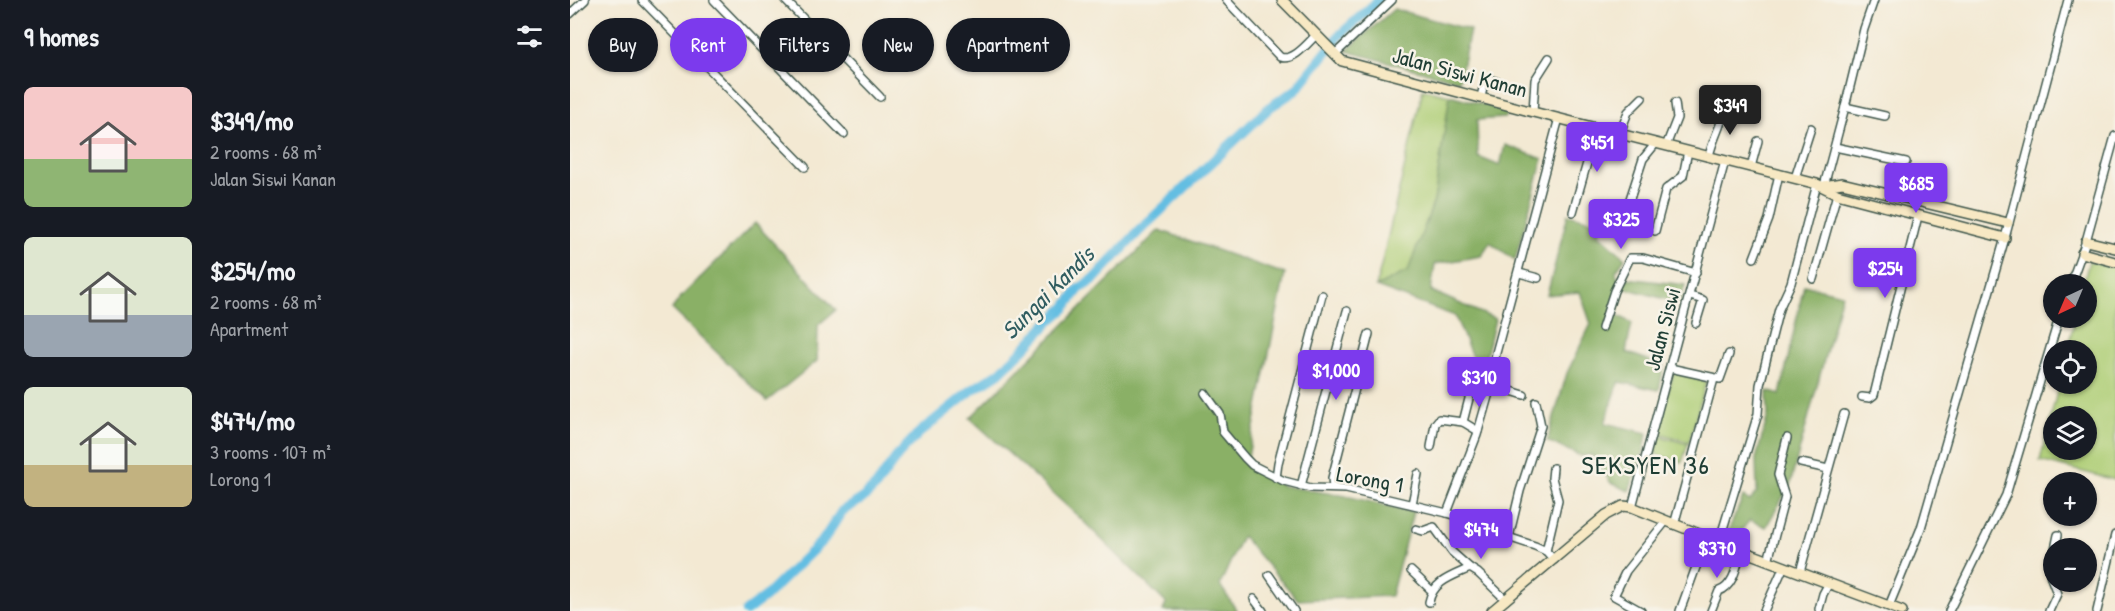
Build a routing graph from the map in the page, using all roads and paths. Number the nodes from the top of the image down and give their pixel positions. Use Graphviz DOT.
graph roads {
  1 [pos="585,0"];
  2 [pos="642,0"];
  3 [pos="714,0"];
  4 [pos="785,0"];
  5 [pos="1226,0"];
  6 [pos="1282,0"];
  7 [pos="1392,0"];
  8 [pos="1874,0"];
  9 [pos="2068,0"];
  10 [pos="570,14"];
  11 [pos="1316,35"];
  12 [pos="1334,53"];
  13 [pos="1549,58"];
  14 [pos="1498,82"];
  15 [pos="880,97"];
  16 [pos="1481,97"];
  17 [pos="1642,98"];
  18 [pos="1675,103"];
  19 [pos="1845,107"];
  20 [pos="1725,109"];
  21 [pos="1533,112"];
  22 [pos="1885,116"];
  23 [pos="1559,118"];
  24 [pos="1597,128"];
  25 [pos="1811,128"];
  26 [pos="1620,133"];
  27 [pos="844,134"];
  28 [pos="2115,136"];
  29 [pos="1758,141"];
  30 [pos="1661,144"];
  31 [pos="1835,147"];
  32 [pos="1688,151"];
  33 [pos="1709,156"];
  34 [pos="1725,160"];
  35 [pos="1906,162"];
  36 [pos="805,167"];
  37 [pos="1751,167"];
  38 [pos="1779,174"];
  39 [pos="1795,178"];
  40 [pos="1820,185"];
  41 [pos="1837,194"];
  42 [pos="1626,211"];
  43 [pos="1573,212"];
  44 [pos="1918,216"];
  45 [pos="1989,218"];
  46 [pos="2008,223"];
  47 [pos="1654,231"];
  48 [pos="1984,232"];
  49 [pos="2005,238"];
  50 [pos="2086,241"];
  51 [pos="2101,244"];
  52 [pos="2115,248"];
  53 [pos="2082,253"];
  54 [pos="1754,258"];
  55 [pos="2100,258"];
  56 [pos="2115,261"];
  57 [pos="1519,273"];
  58 [pos="1696,273"];
  59 [pos="2074,274"];
  60 [pos="1538,278"];
  61 [pos="1813,279"];
  62 [pos="1322,295"];
  63 [pos="1690,296"];
  64 [pos="1347,311"];
  65 [pos="1696,323"];
  66 [pos="1602,328"];
  67 [pos="2056,328"];
  68 [pos="1369,334"];
  69 [pos="1729,354"];
  70 [pos="1670,368"];
  71 [pos="1474,376"];
  72 [pos="1714,379"];
  73 [pos="1489,384"];
  74 [pos="1472,387"];
  75 [pos="1205,393"];
  76 [pos="1524,395"];
  77 [pos="1862,397"];
  78 [pos="1536,402"];
  79 [pos="1844,414"];
  80 [pos="1463,422"];
  81 [pos="1478,431"];
  82 [pos="1787,438"];
  83 [pos="1431,447"];
  84 [pos="1801,464"];
  85 [pos="1553,468"];
  86 [pos="1828,469"];
  87 [pos="1418,474"];
  88 [pos="1276,478"];
  89 [pos="1301,486"];
  90 [pos="1333,488"];
  91 [pos="1412,504"];
  92 [pos="1632,507"];
  93 [pos="1447,513"];
  94 [pos="1670,523"];
  95 [pos="1416,529"];
  96 [pos="2058,535"];
  97 [pos="2115,536"];
  98 [pos="1509,537"];
  99 [pos="1707,537"];
  100 [pos="2057,538"];
  101 [pos="1719,542"];
  102 [pos="1546,551"];
  103 [pos="1741,551"];
  104 [pos="1554,560"];
  105 [pos="1768,561"];
  106 [pos="1784,566"];
  107 [pos="1470,568"];
  108 [pos="1411,571"];
  109 [pos="1800,572"];
  110 [pos="1269,575"];
  111 [pos="1829,583"];
  112 [pos="1432,591"];
  113 [pos="2056,592"];
  114 [pos="1254,599"];
  115 [pos="1506,600"];
  116 [pos="1429,602"];
  117 [pos="1889,606"];
  118 [pos="1819,609"];
  119 [pos="1263,611"];
  120 [pos="1294,611"];
  121 [pos="1492,611"];
  122 [pos="1641,611"];
  123 [pos="1680,611"];
  124 [pos="1711,611"];
  125 [pos="1764,611"];
  126 [pos="1902,611"];
  127 [pos="1949,611"];
  128 [pos="2049,611"];
  129 [pos="2097,611"];
  1 -- 10 [label="street"];
  2 -- 36 [label="street"];
  3 -- 27 [label="street"];
  4 -- 15 [label="street"];
  5 -- 11 [label="street"];
  6 -- 11 [label="street, Jalan Siswi Kanan"];
  7 -- 12 [label="street"];
  8 -- 19 [label="street"];
  9 -- 46 [label="street"];
  11 -- 12 [label="street, Jalan Siswi Kanan"];
  12 -- 16 [label="street, Jalan Siswi Kanan"];
  13 -- 21 [label="street"];
  14 -- 16 [label="street"];
  16 -- 21 [label="street, Jalan Siswi Kanan"];
  17 -- 26 [label="street"];
  18 -- 30 [label="street"];
  19 -- 22 [label="street"];
  19 -- 31 [label="street"];
  20 -- 33 [label="street"];
  21 -- 23 [label="street, Jalan Siswi Kanan"];
  23 -- 24 [label="street, Jalan Siswi Kanan"];
  23 -- 57 [label="street"];
  24 -- 26 [label="street, Jalan Siswi Kanan"];
  24 -- 43 [label="street"];
  25 -- 39 [label="street"];
  26 -- 30 [label="street, Jalan Siswi Kanan"];
  28 -- 50 [label="street"];
  29 -- 37 [label="street"];
  30 -- 32 [label="street, Jalan Siswi Kanan"];
  30 -- 42 [label="street"];
  31 -- 35 [label="street"];
  31 -- 40 [label="street"];
  32 -- 33 [label="street, Jalan Siswi Kanan"];
  32 -- 47 [label="street"];
  33 -- 34 [label="street, Jalan Siswi Kanan"];
  34 -- 37 [label="street, Jalan Siswi Kanan"];
  34 -- 58 [label="street, Jalan Siswi"];
  37 -- 38 [label="street, Jalan Siswi Kanan"];
  38 -- 39 [label="street, Jalan Siswi Kanan"];
  38 -- 54 [label="street"];
  39 -- 40 [label="street, Jalan Siswi Kanan"];
  40 -- 41 [label="street, Jalan Siswi Kanan"];
  40 -- 45 [label="street, Jalan Siswi Kanan"];
  40 -- 101 [label="street"];
  41 -- 44 [label="street, Jalan Siswi Kanan"];
  41 -- 61 [label="street"];
  44 -- 48 [label="street, Jalan Siswi Kanan"];
  44 -- 77 [label="street"];
  45 -- 46 [label="street, Jalan Siswi Kanan"];
  45 -- 48 [label="street"];
  46 -- 49 [label="street"];
  48 -- 49 [label="street, Jalan Siswi Kanan"];
  49 -- 117 [label="street"];
  50 -- 51 [label="street"];
  50 -- 53 [label="street"];
  51 -- 52 [label="street"];
  51 -- 55 [label="street"];
  53 -- 55 [label="street"];
  53 -- 59 [label="street"];
  55 -- 56 [label="street"];
  57 -- 60 [label="street"];
  57 -- 73 [label="street"];
  58 -- 63 [label="street, Jalan Siswi"];
  58 -- 66 [label="street"];
  62 -- 88 [label="street"];
  63 -- 65 [label="street"];
  63 -- 70 [label="street, Jalan Siswi"];
  64 -- 89 [label="street"];
  67 -- 127 [label="street"];
  68 -- 90 [label="street"];
  69 -- 72 [label="street"];
  70 -- 72 [label="street"];
  70 -- 92 [label="street, Jalan Siswi"];
  71 -- 73 [label="street"];
  72 -- 94 [label="street"];
  73 -- 76 [label="street"];
  73 -- 81 [label="street"];
  74 -- 80 [label="street"];
  75 -- 88 [label="street, Lorong 1"];
  78 -- 98 [label="street"];
  79 -- 86 [label="street"];
  80 -- 81 [label="street"];
  80 -- 83 [label="street"];
  81 -- 93 [label="street"];
  82 -- 105 [label="street"];
  84 -- 86 [label="street"];
  85 -- 102 [label="street"];
  86 -- 109 [label="street"];
  87 -- 91 [label="street"];
  88 -- 89 [label="street, Lorong 1"];
  89 -- 90 [label="street, Lorong 1"];
  90 -- 91 [label="street, Lorong 1"];
  91 -- 93 [label="street, Lorong 1"];
  92 -- 94 [label="street"];
  92 -- 104 [label="street"];
  93 -- 98 [label="street, Lorong 1"];
  94 -- 99 [label="street"];
  94 -- 122 [label="street"];
  95 -- 107 [label="street"];
  96 -- 100 [label="street"];
  97 -- 129 [label="street"];
  98 -- 102 [label="street, Lorong 1"];
  99 -- 101 [label="street"];
  99 -- 123 [label="street"];
  101 -- 103 [label="street"];
  102 -- 104 [label="street, Lorong 1"];
  103 -- 105 [label="street"];
  103 -- 124 [label="street"];
  104 -- 115 [label="street"];
  105 -- 106 [label="street"];
  106 -- 109 [label="street"];
  106 -- 125 [label="street"];
  107 -- 112 [label="street"];
  107 -- 115 [label="street"];
  108 -- 112 [label="street"];
  109 -- 111 [label="street"];
  110 -- 120 [label="street"];
  111 -- 117 [label="street"];
  111 -- 118 [label="street"];
  112 -- 116 [label="street"];
  113 -- 128 [label="street"];
  114 -- 119 [label="street"];
  115 -- 121 [label="street"];
  117 -- 126 [label="street"];
}
